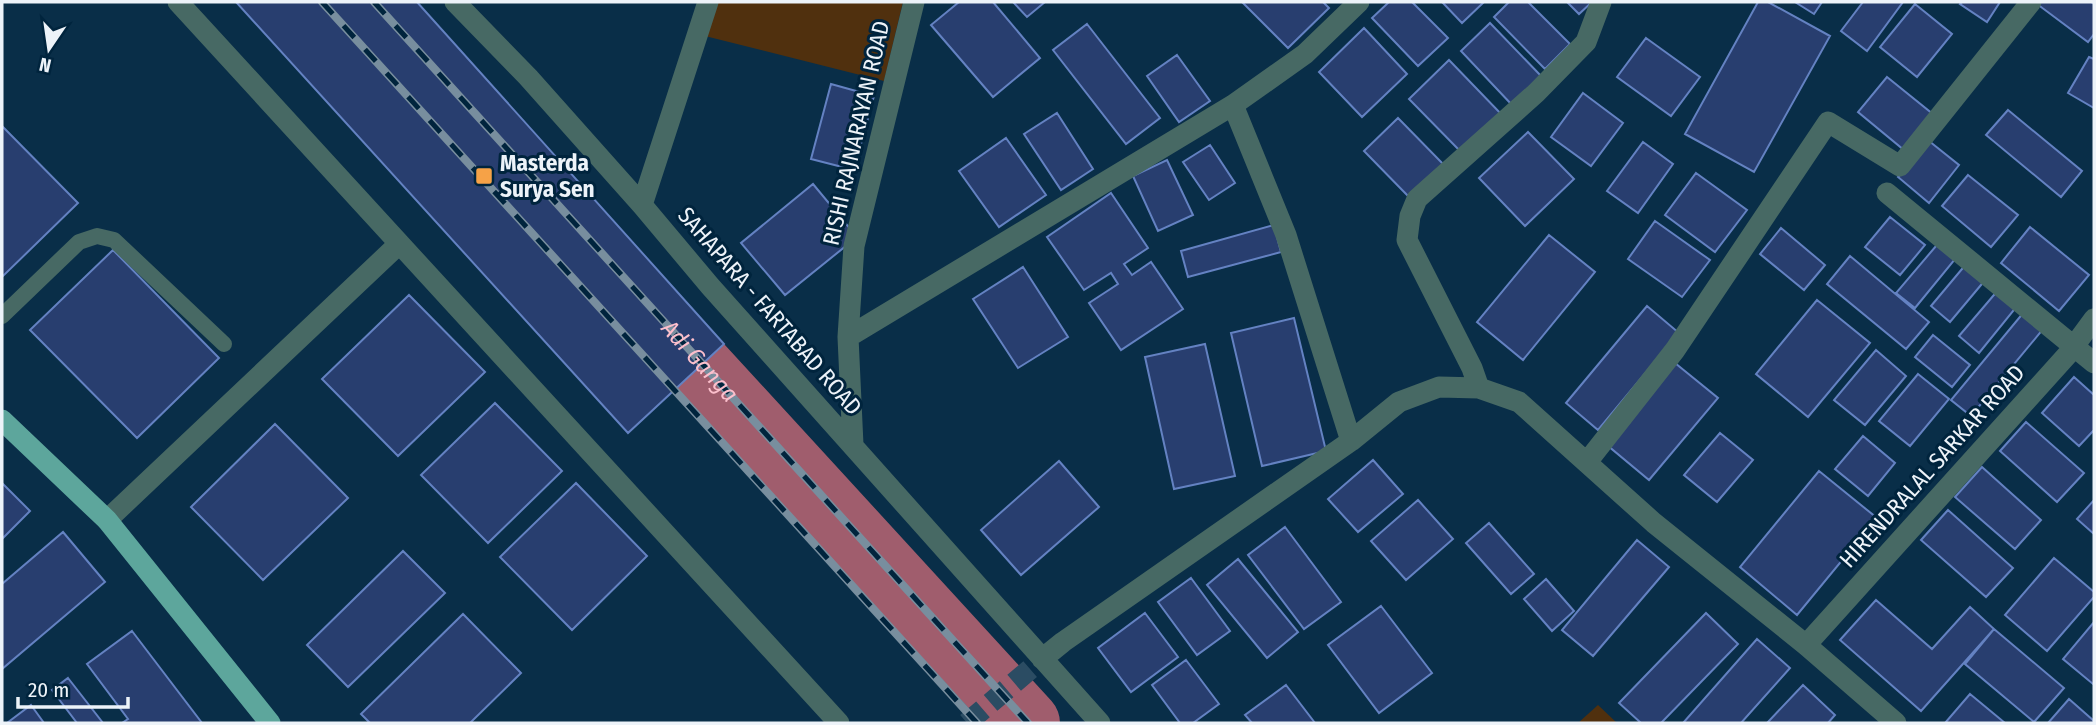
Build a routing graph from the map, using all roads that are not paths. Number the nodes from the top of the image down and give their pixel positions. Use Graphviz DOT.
graph roads {
  1 [pos="178,2"];
  2 [pos="456,2"];
  3 [pos="708,2"];
  4 [pos="914,2"];
  5 [pos="1359,2"];
  6 [pos="1601,2"];
  7 [pos="2031,2"];
  8 [pos="1233,105"];
  9 [pos="1887,193"];
  10 [pos="642,205"];
  11 [pos="399,244"];
  12 [pos="2,316"];
  13 [pos="2094,319"];
  14 [pos="848,337"];
  15 [pos="224,344"];
  16 [pos="2074,346"];
  17 [pos="2094,363"];
  18 [pos="1479,388"];
  19 [pos="2,420"];
  20 [pos="1351,441"];
  21 [pos="853,445"];
  22 [pos="1587,463"];
  23 [pos="107,520"];
  24 [pos="1806,645"];
  25 [pos="1042,659"];
  26 [pos="270,723"];
  27 [pos="839,723"];
  28 [pos="1100,723"];
  29 [pos="1896,723"];
  1 -- 11 [label="street"];
  2 -- 10 [label="street, SAHAPARA - FARTABAD ROAD"];
  3 -- 10 [label="street"];
  4 -- 14 [label="street, RISHI RAJNARAYAN ROAD"];
  5 -- 8 [label="street"];
  6 -- 18 [label="street"];
  7 -- 22 [label="street"];
  8 -- 14 [label="street"];
  8 -- 20 [label="street"];
  9 -- 16 [label="street"];
  10 -- 21 [label="street, SAHAPARA - FARTABAD ROAD"];
  11 -- 23 [label="street"];
  11 -- 27 [label="street"];
  12 -- 15 [label="lane"];
  13 -- 16 [label="street, HIRENDRALAL SARKAR ROAD"];
  14 -- 21 [label="street, RISHI RAJNARAYAN ROAD"];
  16 -- 17 [label="street"];
  16 -- 24 [label="street, HIRENDRALAL SARKAR ROAD"];
  18 -- 20 [label="street"];
  18 -- 22 [label="street"];
  19 -- 23 [label="main road"];
  20 -- 25 [label="street"];
  21 -- 25 [label="street, SAHAPARA - FARTABAD ROAD"];
  22 -- 24 [label="street"];
  23 -- 26 [label="main road"];
  24 -- 29 [label="street"];
  25 -- 28 [label="street, SAHAPARA - FARTABAD ROAD"];
}
